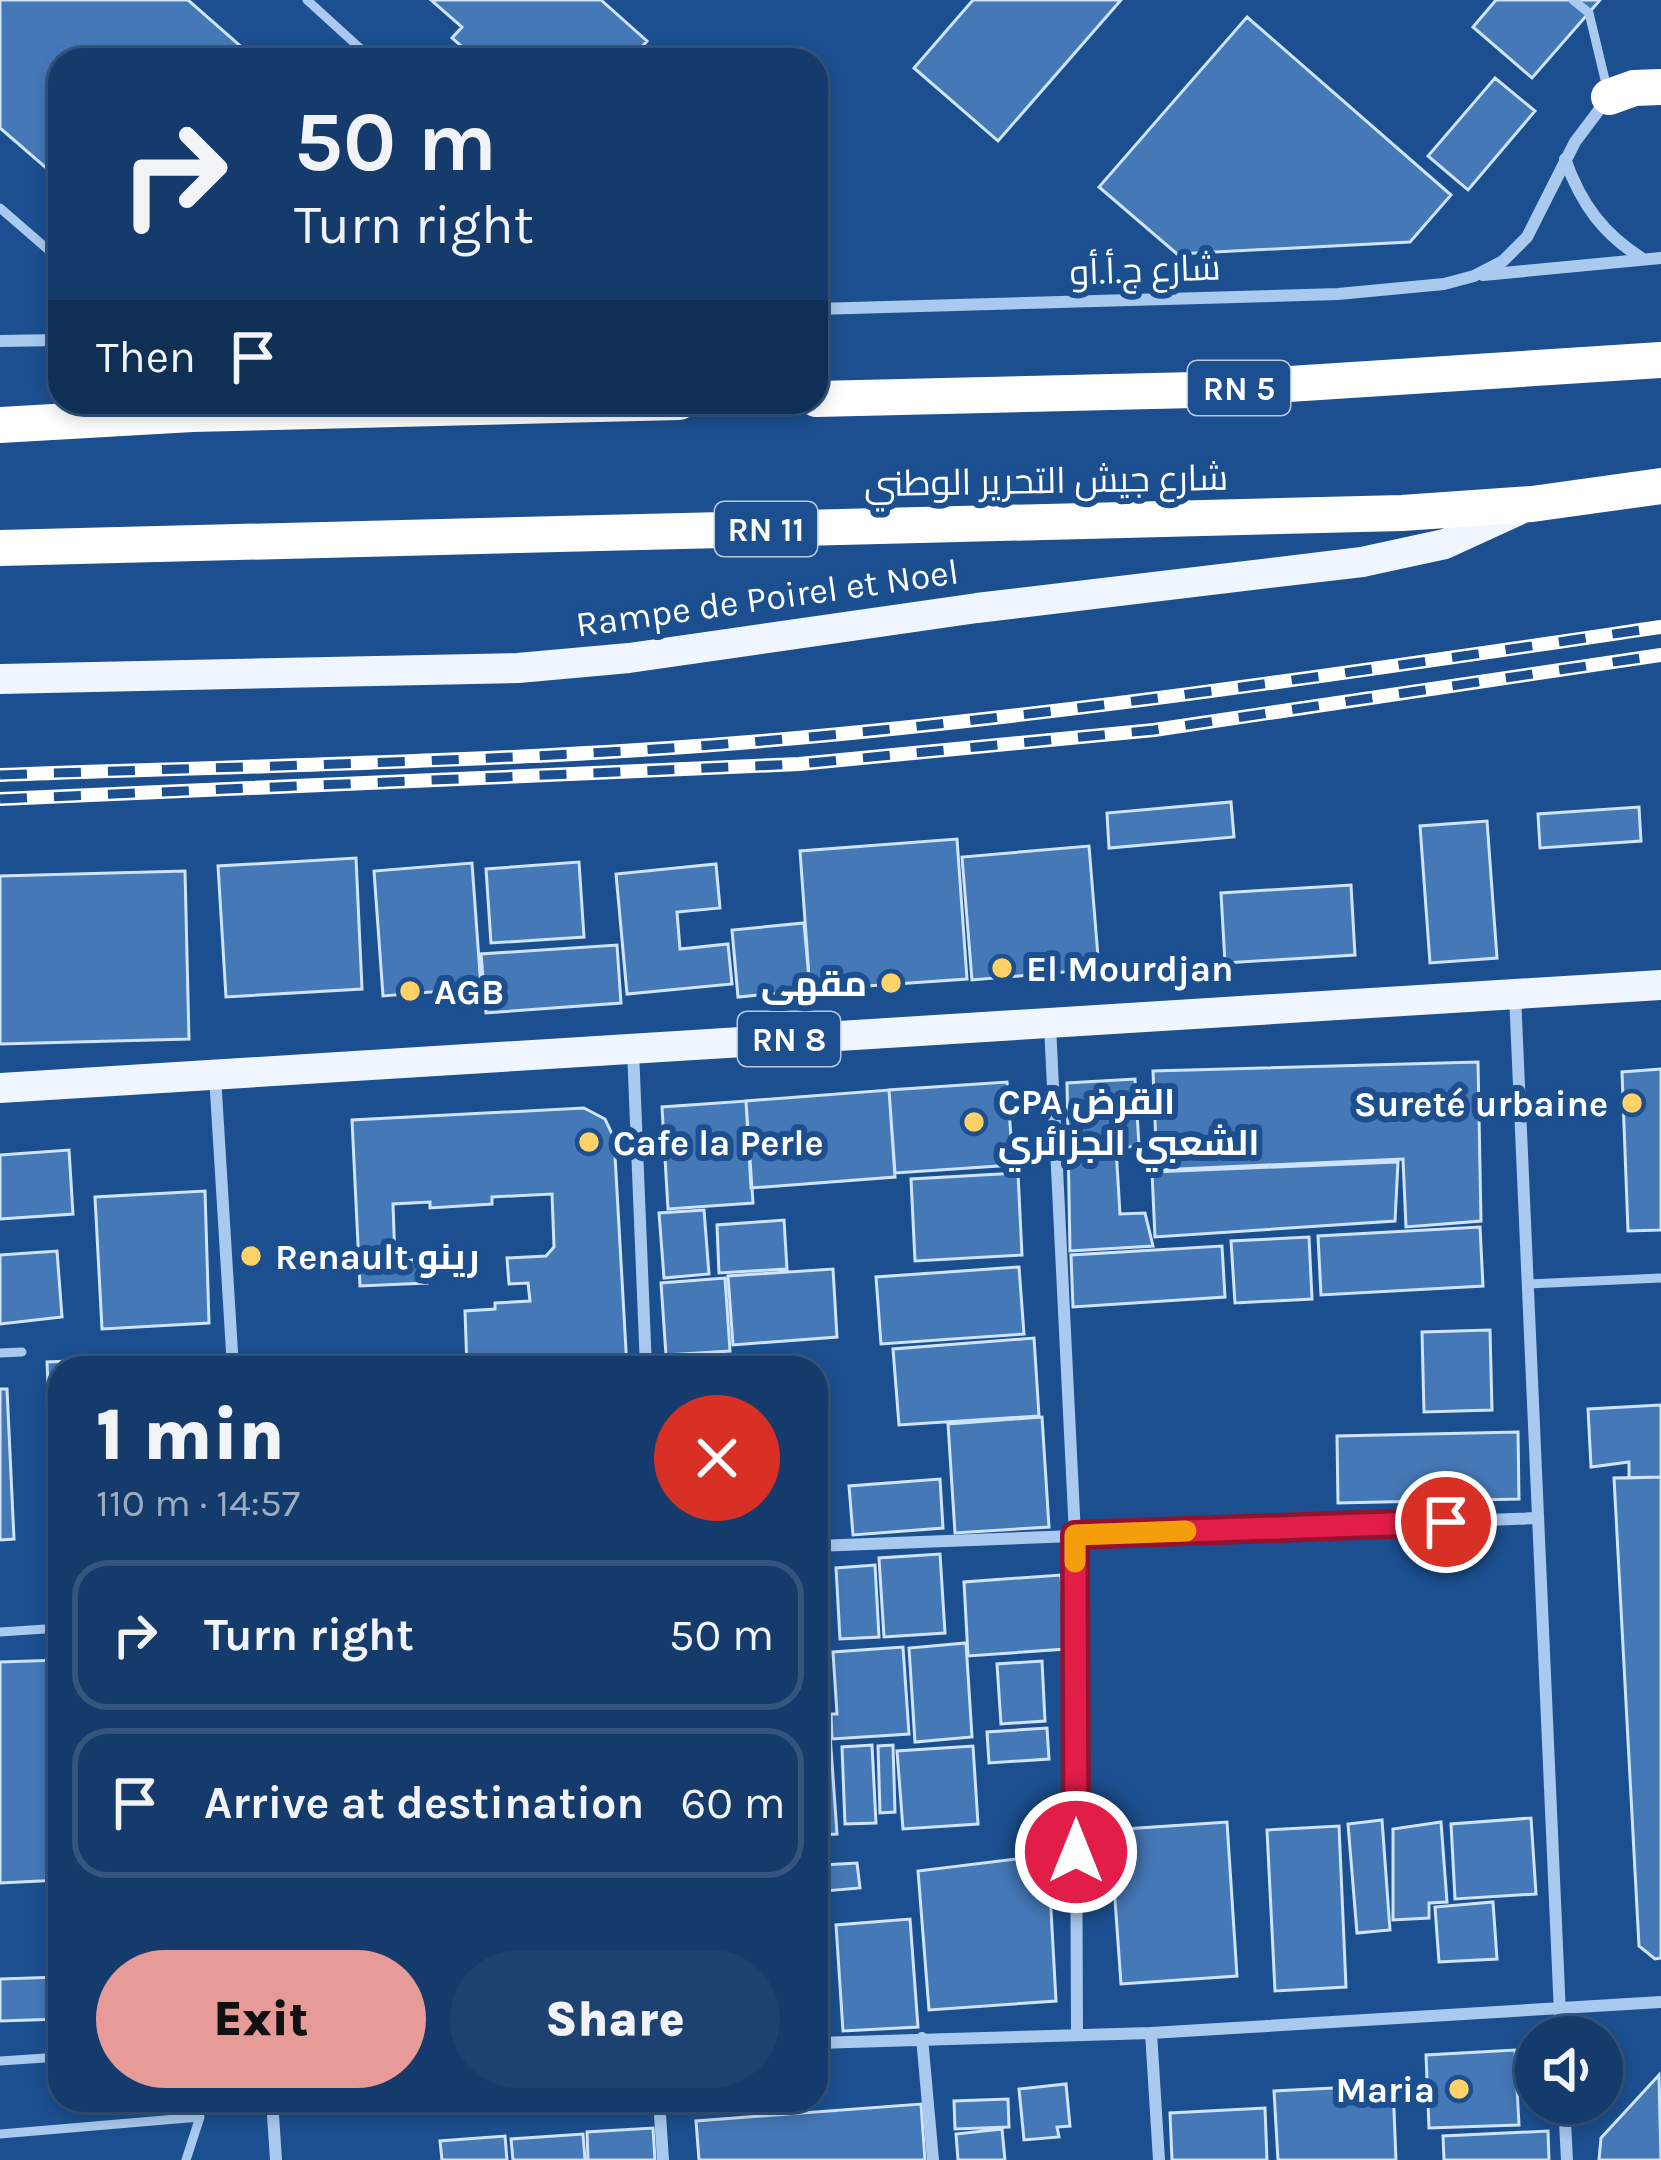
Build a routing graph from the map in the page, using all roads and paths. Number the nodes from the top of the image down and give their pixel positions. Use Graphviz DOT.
graph roads {
  1 [pos="307,0"];
  2 [pos="1574,0"];
  3 [pos="360,48"];
  4 [pos="1661,87"];
  5 [pos="1609,97"];
  6 [pos="1565,159"];
  7 [pos="0,208"];
  8 [pos="48,250"];
  9 [pos="1661,258"];
  10 [pos="1644,259"];
  11 [pos="1474,276"];
  12 [pos="828,309"];
  13 [pos="48,340"];
  14 [pos="0,341"];
  15 [pos="1661,360"];
  16 [pos="828,399"];
  17 [pos="192,414"];
  18 [pos="0,424"];
  19 [pos="1661,486"];
  20 [pos="1532,504"];
  21 [pos="0,548"];
  22 [pos="0,679"];
  23 [pos="1661,985"];
  24 [pos="1515,994"];
  25 [pos="1050,1023"];
  26 [pos="633,1049"];
  27 [pos="215,1075"];
  28 [pos="0,1088"];
  29 [pos="1661,1278"];
  30 [pos="1528,1284"];
  31 [pos="22,1352"];
  32 [pos="0,1353"];
  33 [pos="232,1356"];
  34 [pos="646,1356"];
  35 [pos="1538,1518"];
  36 [pos="1075,1535"];
  37 [pos="828,1545"];
  38 [pos="48,1629"];
  39 [pos="0,1632"];
  40 [pos="1661,2002"];
  41 [pos="1560,2010"];
  42 [pos="1560,2016"];
  43 [pos="1077,2032"];
  44 [pos="1151,2033"];
  45 [pos="922,2038"];
  46 [pos="828,2042"];
  47 [pos="48,2058"];
  48 [pos="0,2061"];
  49 [pos="198,2112"];
  50 [pos="273,2112"];
  51 [pos="660,2112"];
  52 [pos="200,2117"];
  53 [pos="1565,2124"];
  54 [pos="0,2134"];
  55 [pos="186,2160"];
  56 [pos="276,2160"];
  57 [pos="663,2160"];
  58 [pos="933,2160"];
  59 [pos="1159,2160"];
  60 [pos="1567,2160"];
  1 -- 3 [label="lane"];
  2 -- 5 [label="lane"];
  4 -- 5 [label="highway"];
  5 -- 6 [label="street, شارع ج.أ.أو"];
  6 -- 10 [label="street"];
  6 -- 11 [label="street, شارع ج.أ.أو"];
  7 -- 8 [label="lane"];
  9 -- 10 [label="street, شارع ج.أ.أو"];
  10 -- 11 [label="street, شارع ج.أ.أو"];
  11 -- 12 [label="street, شارع ج.أ.أو"];
  13 -- 14 [label="street"];
  15 -- 16 [label="highway, RN 5"];
  17 -- 18 [label="highway"];
  19 -- 20 [label="highway, شارع جيش التحرير الوطني / RN 11"];
  20 -- 21 [label="highway, شارع جيش التحرير الوطني / RN 11"];
  20 -- 22 [label="main road, Rampe de Poirel et Noel / RN 11"];
  23 -- 24 [label="main road, RN 8"];
  24 -- 25 [label="main road, RN 8"];
  24 -- 30 [label="street"];
  25 -- 26 [label="main road, RN 8"];
  25 -- 36 [label="street"];
  26 -- 27 [label="main road, RN 8"];
  26 -- 34 [label="street"];
  27 -- 28 [label="main road, RN 8"];
  27 -- 33 [label="street"];
  29 -- 30 [label="lane"];
  30 -- 35 [label="street"];
  31 -- 32 [label="lane"];
  35 -- 36 [label="street"];
  35 -- 41 [label="street"];
  36 -- 37 [label="street"];
  36 -- 43 [label="street"];
  38 -- 39 [label="lane"];
  40 -- 41 [label="street"];
  41 -- 42 [label="street"];
  41 -- 44 [label="street"];
  43 -- 44 [label="street"];
  43 -- 45 [label="street"];
  44 -- 59 [label="street"];
  45 -- 46 [label="street"];
  45 -- 58 [label="street"];
  47 -- 48 [label="lane"];
  49 -- 52 [label="lane"];
  50 -- 56 [label="street"];
  51 -- 57 [label="street"];
  52 -- 54 [label="lane"];
  52 -- 55 [label="lane"];
  53 -- 60 [label="street"];
}
